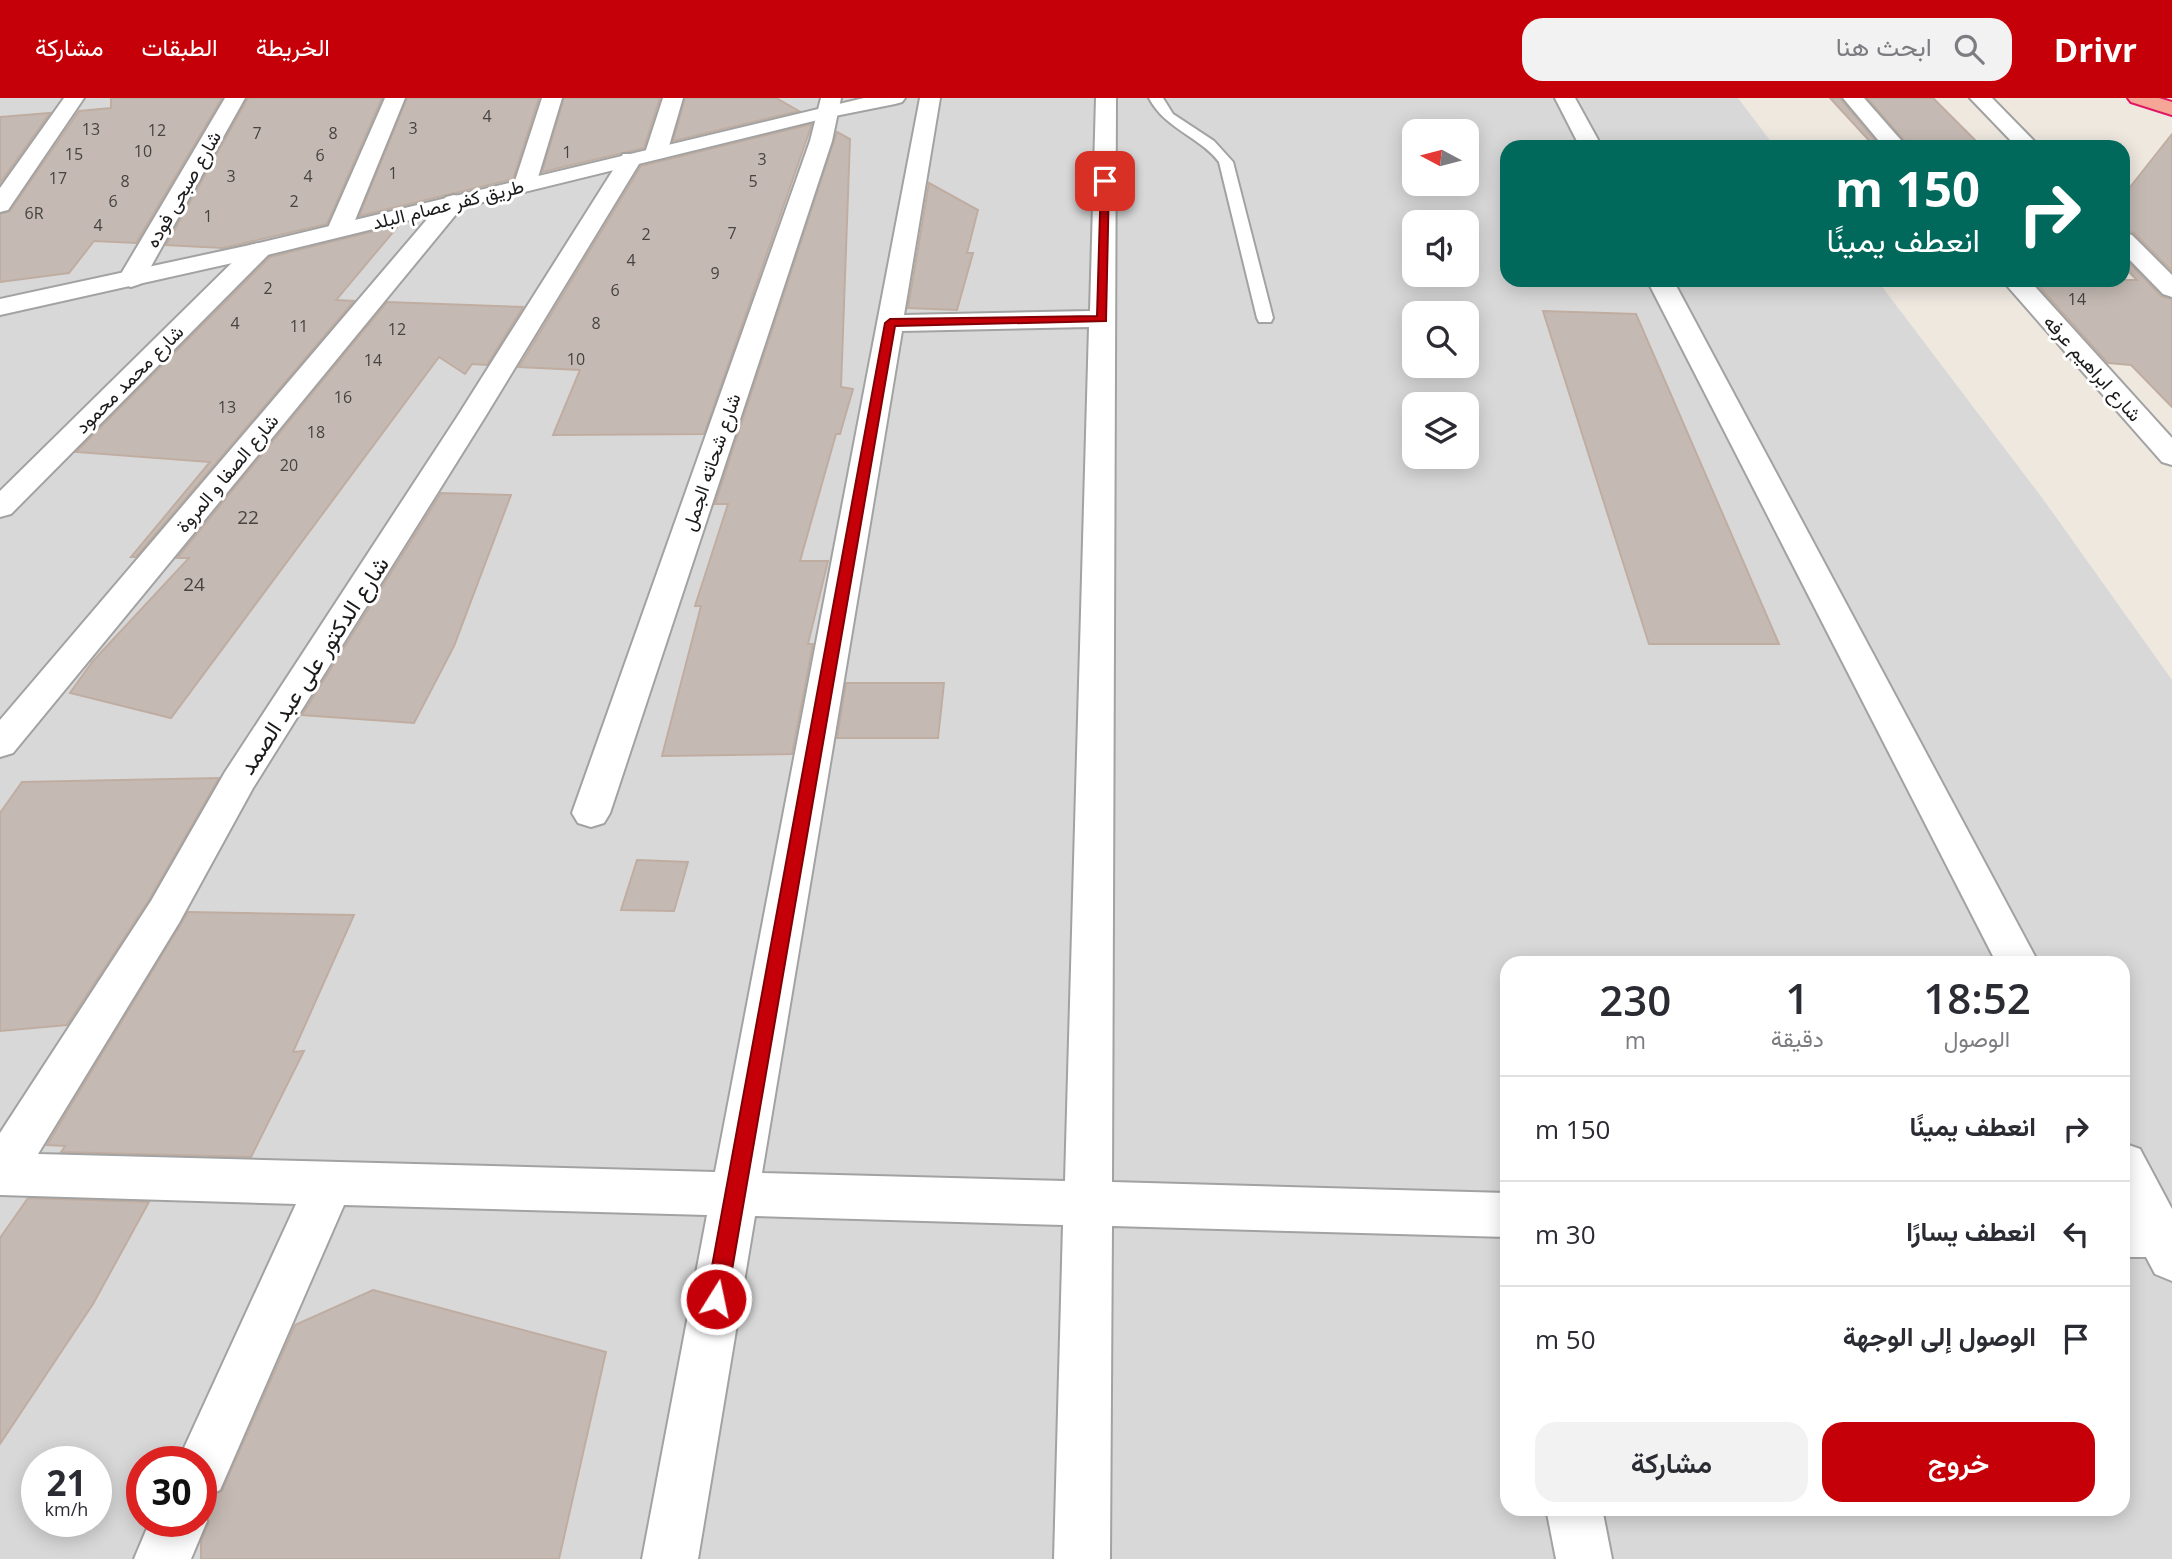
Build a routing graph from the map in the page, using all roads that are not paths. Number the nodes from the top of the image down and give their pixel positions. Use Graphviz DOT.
graph roads {
  1 [pos="74,98"];
  2 [pos="235,98"];
  3 [pos="395,98"];
  4 [pos="552,98"];
  5 [pos="673,98"];
  6 [pos="895,98"];
  7 [pos="930,98"];
  8 [pos="1106,98"];
  9 [pos="1156,98"];
  10 [pos="1565,98"];
  11 [pos="1853,98"];
  12 [pos="1980,98"];
  13 [pos="2138,98"];
  14 [pos="830,104"];
  15 [pos="2172,109"];
  16 [pos="1587,140"];
  17 [pos="1890,140"];
  18 [pos="2022,140"];
  19 [pos="643,156"];
  20 [pos="525,184"];
  21 [pos="454,202"];
  22 [pos="0,205"];
  23 [pos="339,230"];
  24 [pos="2130,247"];
  25 [pos="259,250"];
  26 [pos="131,279"];
  27 [pos="1665,287"];
  28 [pos="2021,287"];
  29 [pos="2172,289"];
  30 [pos="0,307"];
  31 [pos="1265,318"];
  32 [pos="1102,319"];
  33 [pos="890,323"];
  34 [pos="2172,456"];
  35 [pos="0,508"];
  36 [pos="0,744"];
  37 [pos="591,813"];
  38 [pos="2014,956"];
  39 [pos="0,1174"];
  40 [pos="2130,1180"];
  41 [pos="330,1182"];
  42 [pos="735,1195"];
  43 [pos="1089,1205"];
  44 [pos="1500,1215"];
  45 [pos="2157,1240"];
  46 [pos="212,1446"];
  47 [pos="1576,1516"];
  48 [pos="172,1537"];
  49 [pos="162,1559"];
  50 [pos="670,1559"];
  51 [pos="1082,1559"];
  52 [pos="1584,1559"];
  1 -- 22 [label="street"];
  2 -- 26 [label="street, شارع صبحى فوده"];
  3 -- 23 [label="street"];
  4 -- 20 [label="street"];
  5 -- 19 [label="street, شارع الدكتور على عبد الصمد"];
  6 -- 14 [label="street, طريق كفر عصام البلد"];
  7 -- 33 [label="street"];
  8 -- 32 [label="street"];
  9 -- 31 [label="lane"];
  10 -- 16 [label="street"];
  11 -- 17 [label="street"];
  12 -- 18 [label="street"];
  13 -- 15 [label="highway"];
  14 -- 19 [label="street, طريق كفر عصام البلد"];
  14 -- 37 [label="street, شارع شحاته الجمل"];
  19 -- 20 [label="street, طريق كفر عصام البلد"];
  19 -- 39 [label="street, شارع الدكتور على عبد الصمد"];
  20 -- 21 [label="street, طريق كفر عصام البلد"];
  21 -- 23 [label="street, طريق كفر عصام البلد"];
  21 -- 36 [label="street, شارع الصفا و المروة"];
  23 -- 25 [label="street, طريق كفر عصام البلد"];
  24 -- 29 [label="street"];
  25 -- 26 [label="street, طريق كفر عصام البلد"];
  25 -- 35 [label="street, شارع محمد محمود"];
  26 -- 30 [label="street, طريق كفر عصام البلد"];
  27 -- 38 [label="street"];
  28 -- 34 [label="street, شارع ابراهيم عرفه"];
  32 -- 33 [label="street"];
  32 -- 43 [label="street"];
  33 -- 42 [label="street"];
  39 -- 41 [label="street"];
  40 -- 45 [label="street"];
  41 -- 42 [label="street"];
  41 -- 46 [label="street"];
  42 -- 43 [label="street"];
  42 -- 50 [label="street"];
  43 -- 44 [label="street"];
  43 -- 51 [label="street"];
  47 -- 52 [label="street"];
  48 -- 49 [label="street"];
}
